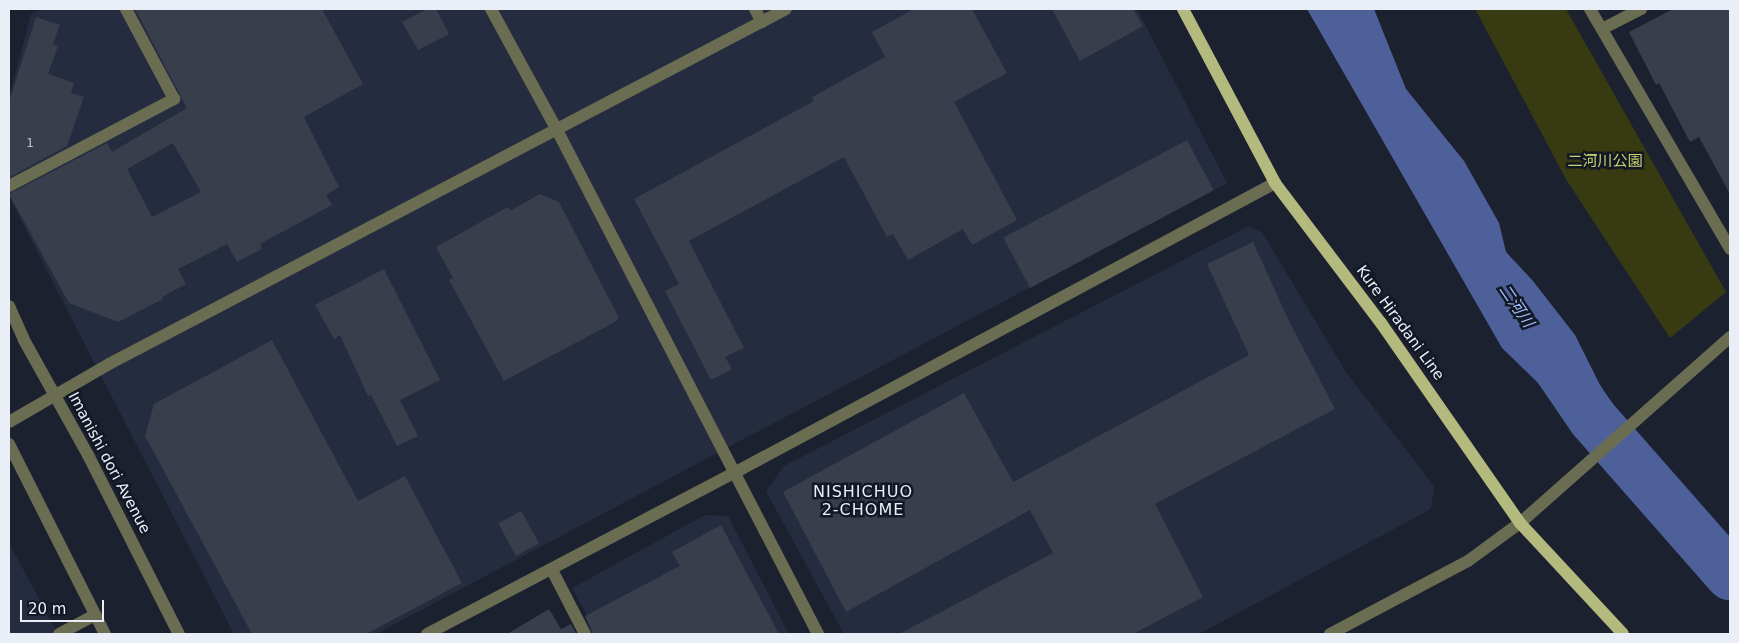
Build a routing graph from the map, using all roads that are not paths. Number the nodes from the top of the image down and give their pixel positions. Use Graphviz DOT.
graph roads {
  1 [pos="126,9"];
  2 [pos="491,9"];
  3 [pos="755,9"];
  4 [pos="786,9"];
  5 [pos="1183,9"];
  6 [pos="1590,9"];
  7 [pos="1641,9"];
  8 [pos="762,22"];
  9 [pos="1602,29"];
  10 [pos="557,130"];
  11 [pos="1275,183"];
  12 [pos="9,186"];
  13 [pos="1730,249"];
  14 [pos="9,306"];
  15 [pos="1730,337"];
  16 [pos="56,396"];
  17 [pos="9,422"];
  18 [pos="9,444"];
  19 [pos="734,473"];
  20 [pos="1520,523"];
  21 [pos="552,570"];
  22 [pos="96,615"];
  23 [pos="59,634"];
  24 [pos="105,634"];
  25 [pos="179,634"];
  26 [pos="427,634"];
  27 [pos="585,634"];
  28 [pos="818,634"];
  29 [pos="1330,634"];
  30 [pos="1623,634"];
  1 -- 12 [label="street"];
  2 -- 10 [label="street"];
  3 -- 8 [label="street"];
  4 -- 8 [label="street"];
  5 -- 11 [label="main road, Kure Hiradani Line"];
  6 -- 9 [label="street"];
  7 -- 9 [label="street"];
  8 -- 10 [label="street"];
  9 -- 13 [label="street"];
  10 -- 16 [label="street"];
  10 -- 19 [label="street"];
  11 -- 19 [label="street"];
  11 -- 20 [label="main road, Kure Hiradani Line"];
  14 -- 16 [label="street, Imanishi dori Avenue"];
  15 -- 20 [label="street"];
  16 -- 17 [label="street"];
  16 -- 25 [label="street, Imanishi dori Avenue"];
  18 -- 22 [label="street"];
  19 -- 21 [label="street"];
  19 -- 28 [label="street"];
  20 -- 29 [label="street"];
  20 -- 30 [label="main road, Kure Hiradani Line"];
  21 -- 26 [label="street"];
  21 -- 27 [label="street"];
  22 -- 23 [label="street"];
  22 -- 24 [label="street"];
}
